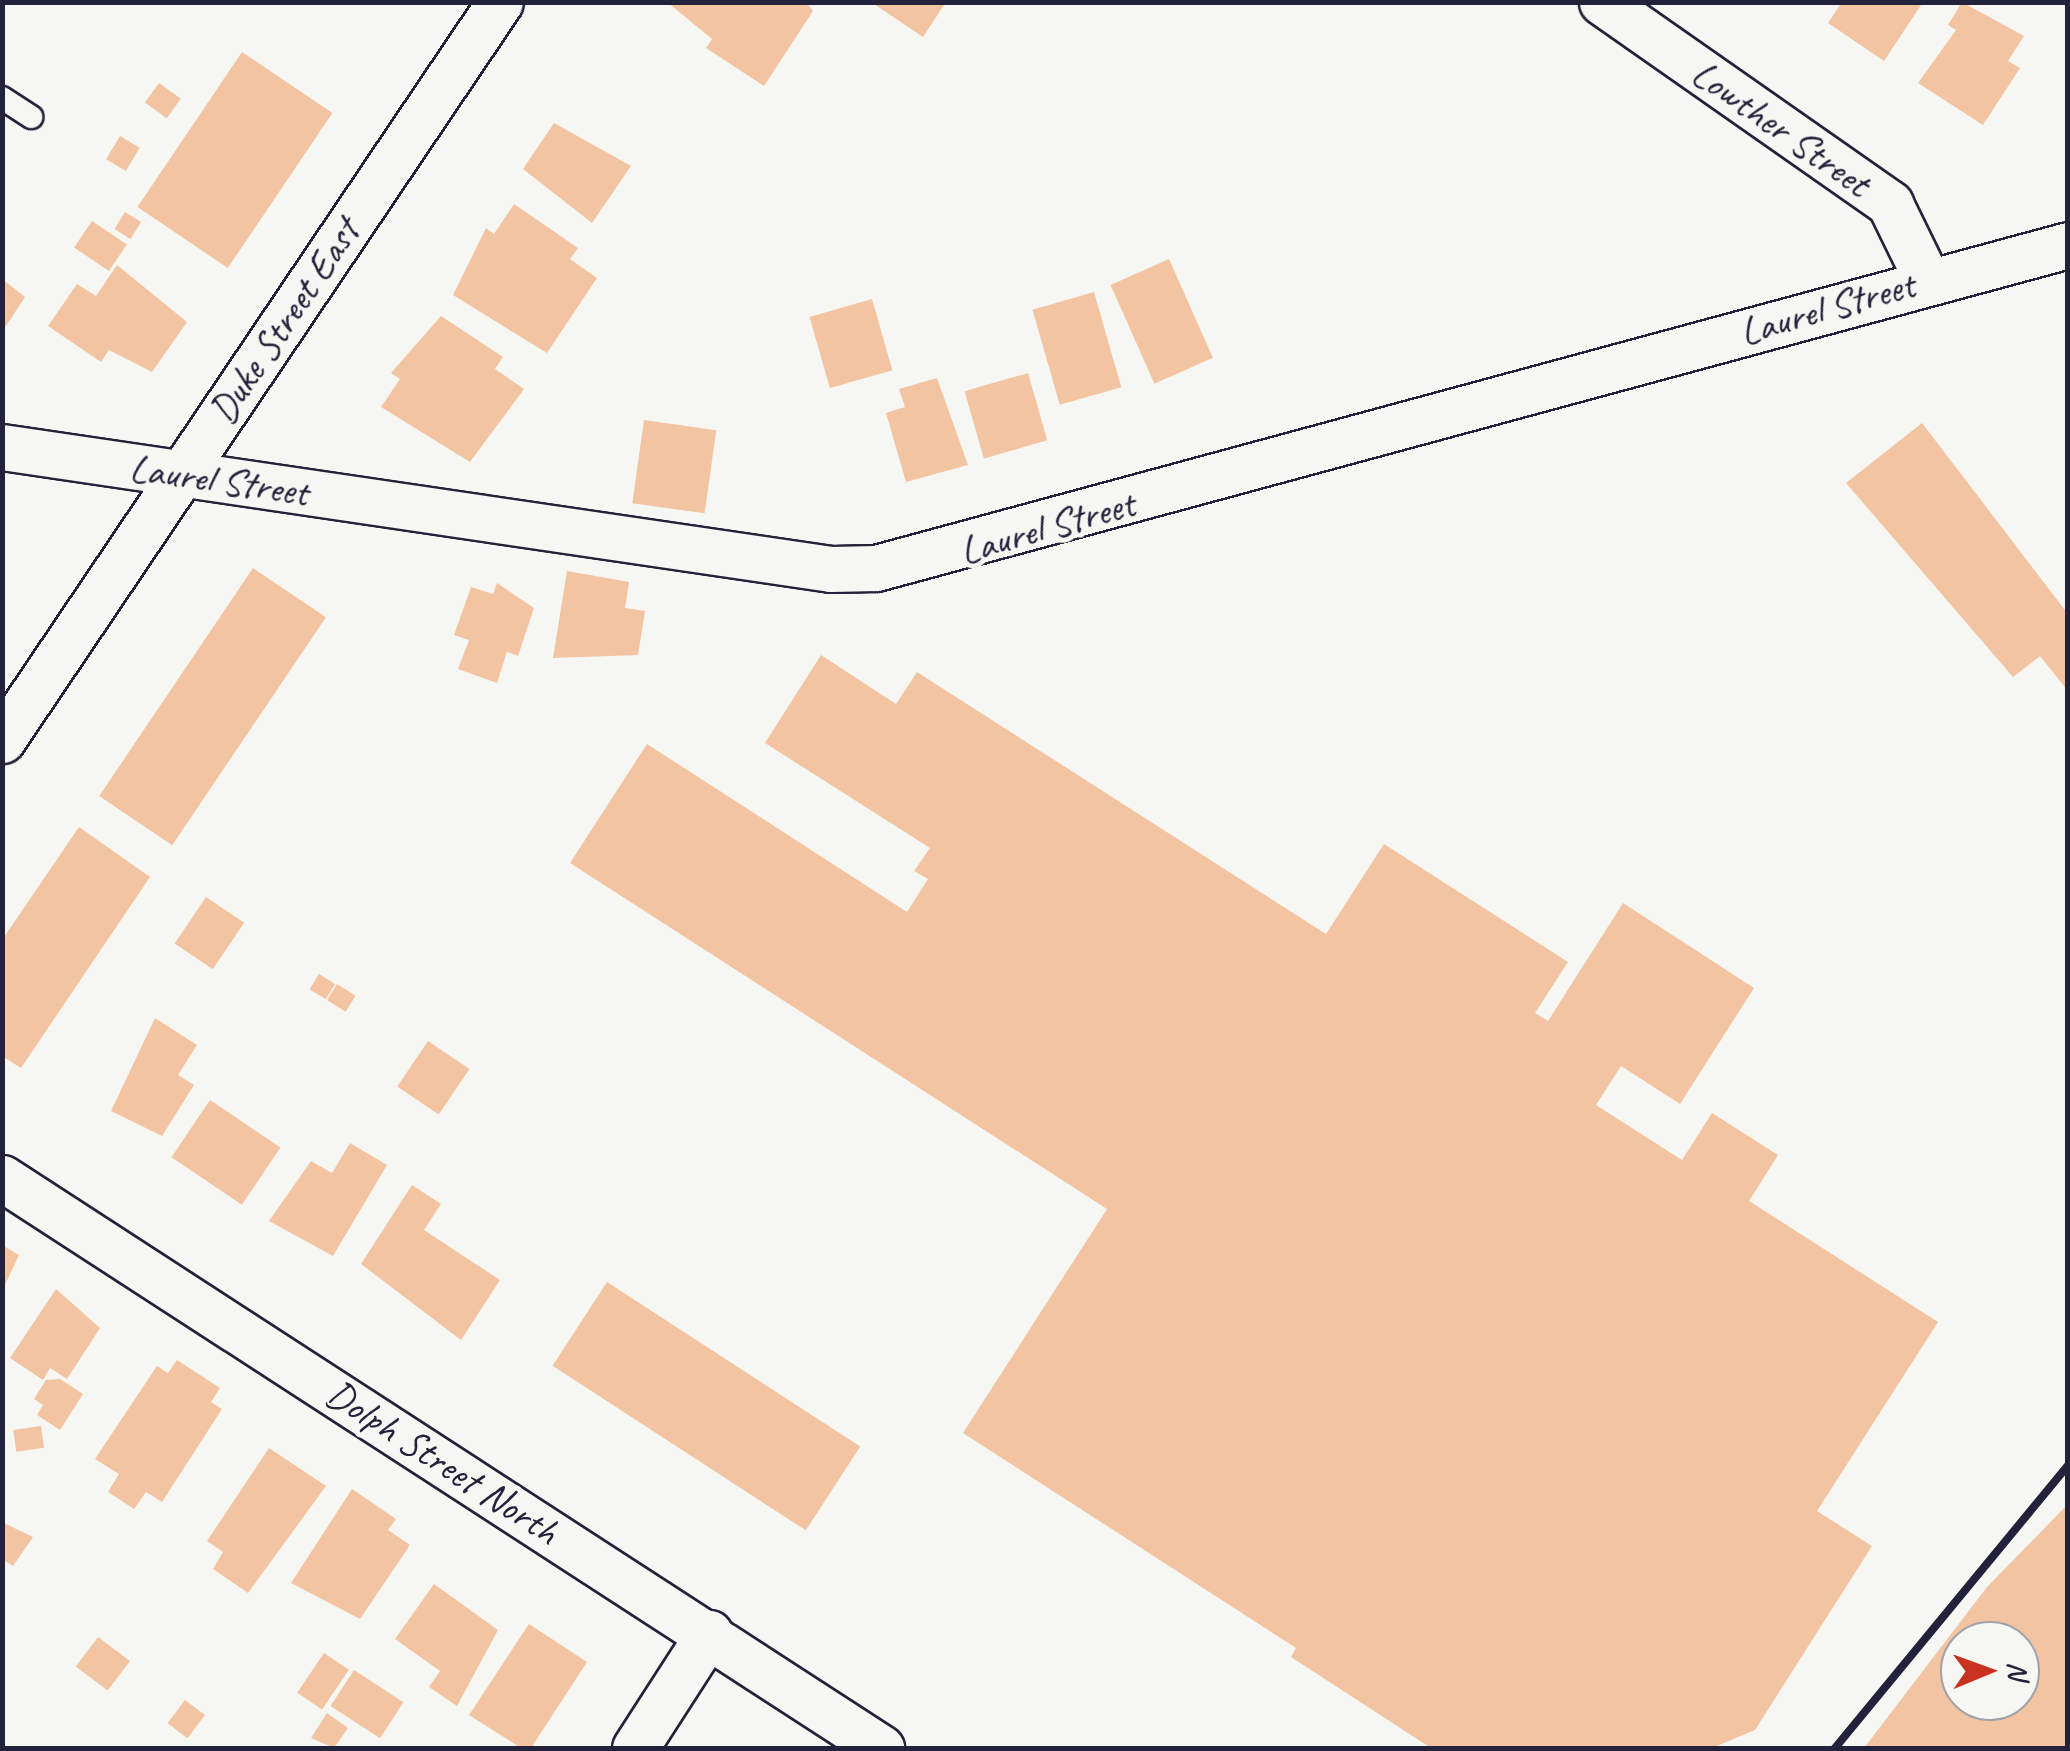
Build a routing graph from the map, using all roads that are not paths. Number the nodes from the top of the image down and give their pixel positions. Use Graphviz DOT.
graph roads {
  1 [pos="500,2"];
  2 [pos="1602,2"];
  3 [pos="2,98"];
  4 [pos="31,117"];
  5 [pos="2068,245"];
  6 [pos="1927,280"];
  7 [pos="2,447"];
  8 [pos="180,475"];
  9 [pos="2,740"];
  10 [pos="2,1178"];
  11 [pos="709,1633"];
  12 [pos="635,1748"];
  13 [pos="882,1748"];
  1 -- 8 [label="street, Duke Street East"];
  2 -- 6 [label="street, Lowther Street"];
  3 -- 4 [label="lane"];
  5 -- 6 [label="street, Laurel Street"];
  6 -- 8 [label="street, Laurel Street"];
  7 -- 8 [label="street, Laurel Street"];
  8 -- 9 [label="street, Duke Street East"];
  10 -- 11 [label="street, Dolph Street North"];
  11 -- 12 [label="street"];
  11 -- 13 [label="street, Dolph Street North"];
}
